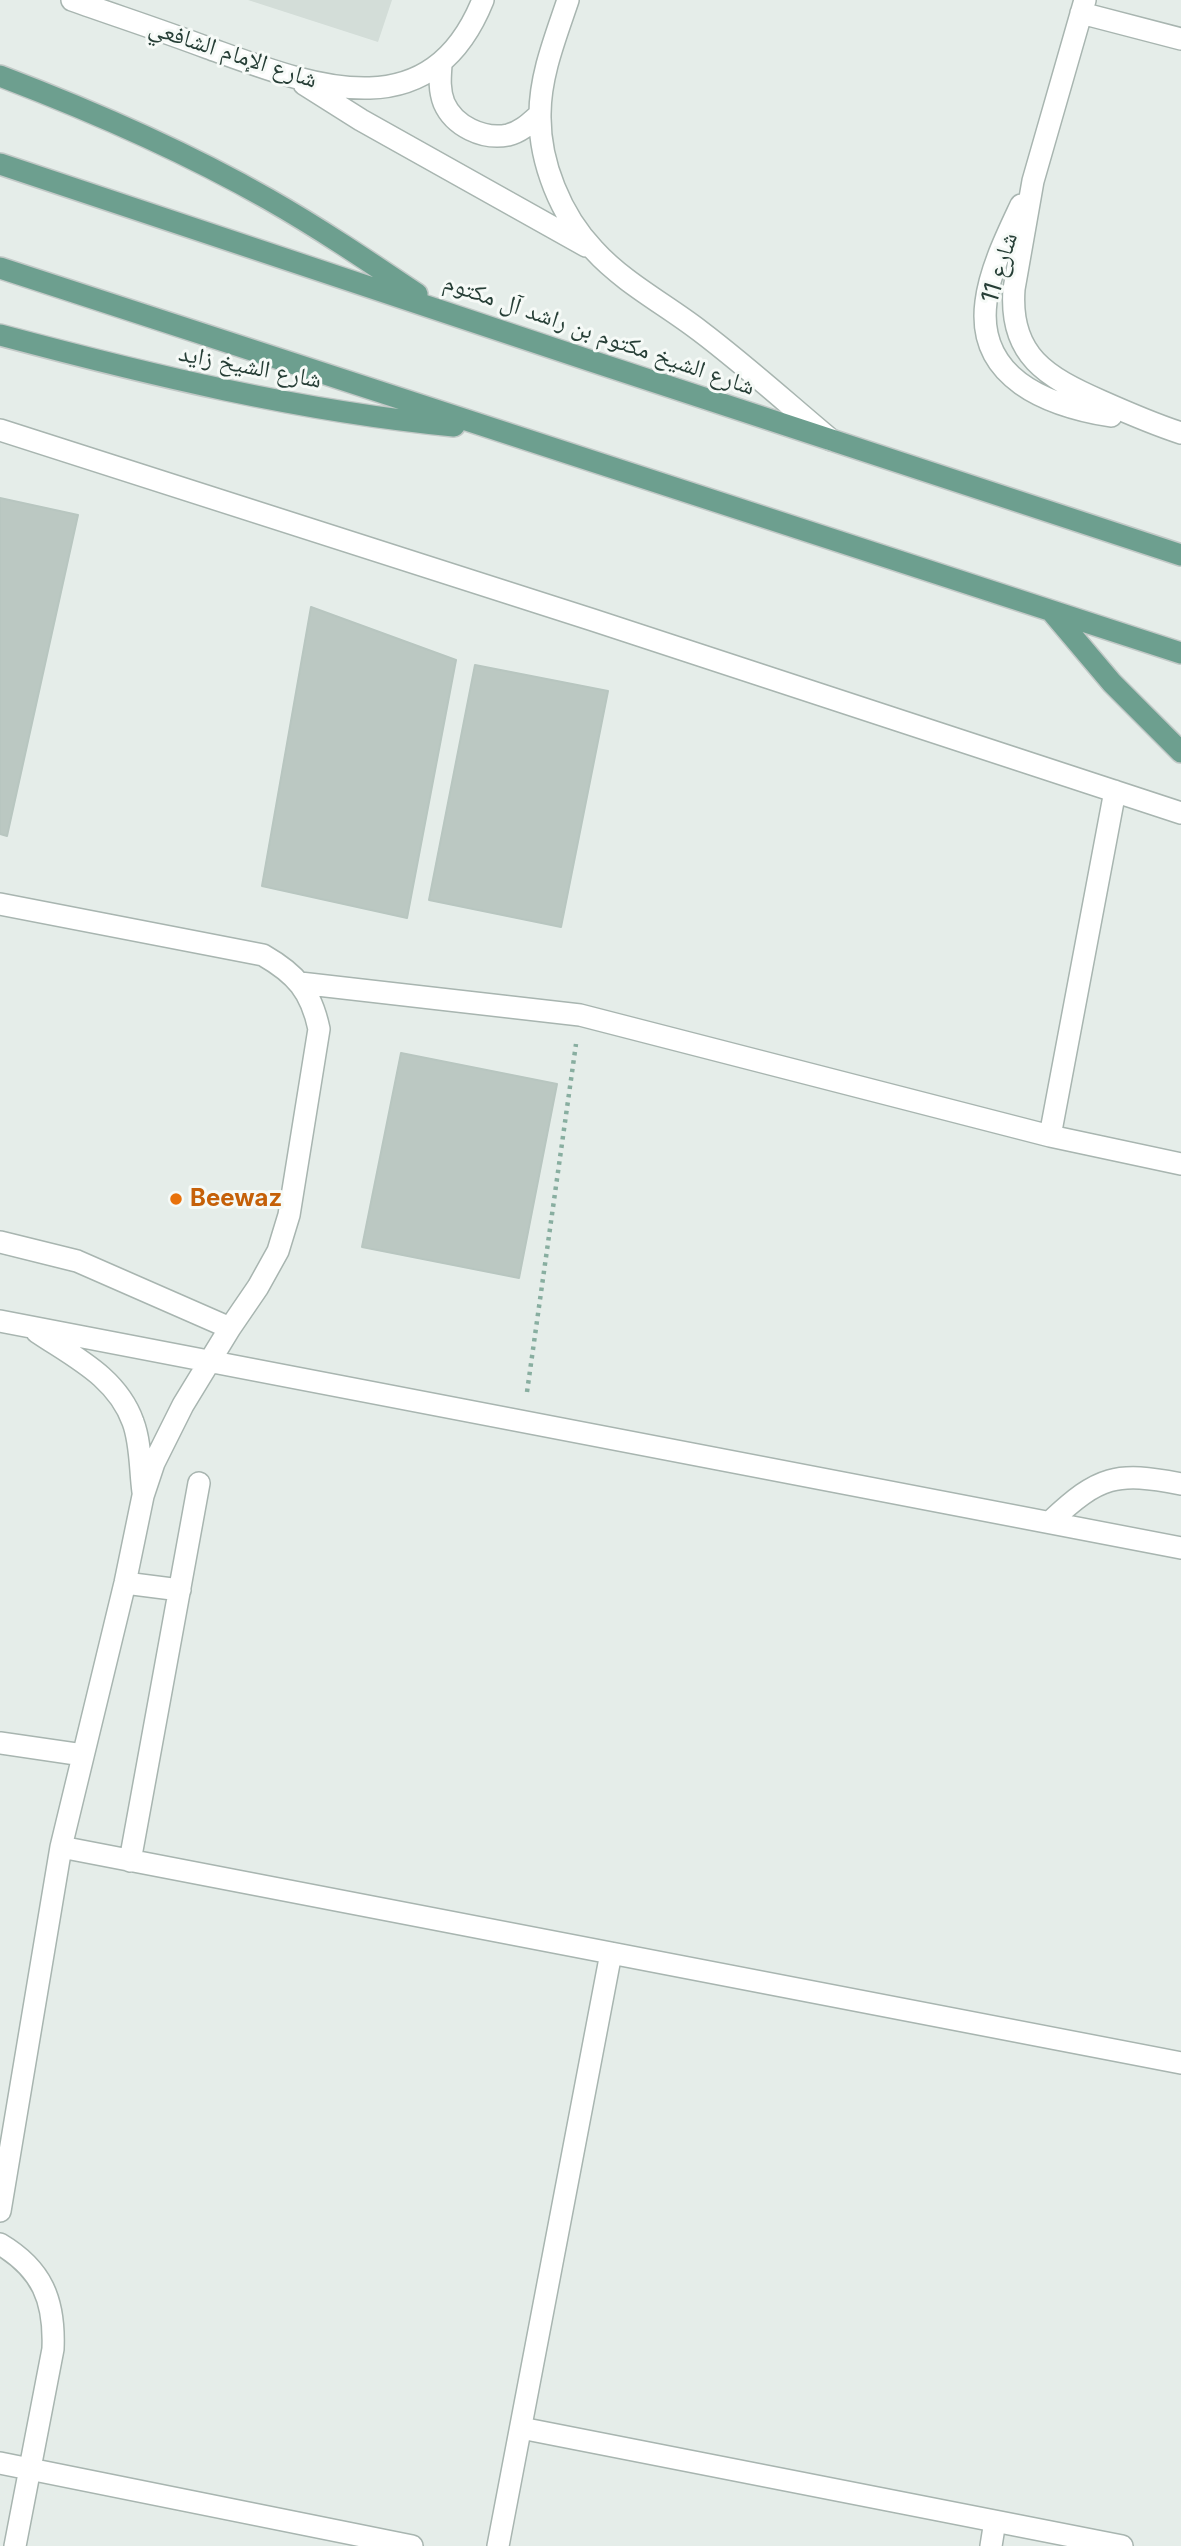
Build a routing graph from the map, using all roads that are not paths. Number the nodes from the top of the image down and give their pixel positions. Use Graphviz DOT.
graph roads {
  1 [pos="72,0"];
  2 [pos="482,0"];
  3 [pos="568,0"];
  4 [pos="1083,6"];
  5 [pos="1181,39"];
  6 [pos="441,65"];
  7 [pos="0,76"];
  8 [pos="295,79"];
  9 [pos="540,114"];
  10 [pos="0,164"];
  11 [pos="1033,181"];
  12 [pos="594,250"];
  13 [pos="0,268"];
  14 [pos="439,309"];
  15 [pos="0,335"];
  16 [pos="1145,421"];
  17 [pos="0,430"];
  18 [pos="495,430"];
  19 [pos="1181,433"];
  20 [pos="836,444"];
  21 [pos="1181,555"];
  22 [pos="1052,612"];
  23 [pos="1181,653"];
  24 [pos="1181,752"];
  25 [pos="1115,791"];
  26 [pos="1181,813"];
  27 [pos="0,904"];
  28 [pos="300,982"];
  29 [pos="1050,1136"];
  30 [pos="1181,1164"];
  31 [pos="0,1242"];
  32 [pos="0,1321"];
  33 [pos="29,1326"];
  34 [pos="230,1328"];
  35 [pos="208,1362"];
  36 [pos="199,1483"];
  37 [pos="1181,1484"];
  38 [pos="143,1496"];
  39 [pos="1051,1521"];
  40 [pos="1181,1548"];
  41 [pos="125,1583"];
  42 [pos="180,1590"];
  43 [pos="0,1743"];
  44 [pos="83,1755"];
  45 [pos="61,1847"];
  46 [pos="130,1861"];
  47 [pos="611,1953"];
  48 [pos="1181,2063"];
  49 [pos="7,2130"];
  50 [pos="0,2211"];
  51 [pos="0,2244"];
  52 [pos="521,2428"];
  53 [pos="0,2463"];
  54 [pos="31,2470"];
  55 [pos="995,2521"];
  56 [pos="15,2546"];
  57 [pos="412,2546"];
  58 [pos="498,2546"];
  59 [pos="991,2546"];
  60 [pos="1122,2546"];
  1 -- 8 [label="street, شارع الإمام الشافعي"];
  2 -- 6 [label="street, شارع الإمام الشافعي"];
  3 -- 9 [label="street"];
  4 -- 5 [label="street"];
  4 -- 11 [label="street, شارع 11"];
  6 -- 8 [label="street, شارع الإمام الشافعي"];
  6 -- 9 [label="street"];
  7 -- 14 [label="main road"];
  8 -- 12 [label="street"];
  9 -- 12 [label="street"];
  10 -- 14 [label="main road, شارع الشيخ مكتوم بن راشد آل مكتوم"];
  11 -- 16 [label="street, شارع 11"];
  11 -- 16 [label="street, شارع 11"];
  12 -- 20 [label="street"];
  13 -- 18 [label="main road"];
  14 -- 20 [label="main road, شارع الشيخ مكتوم بن راشد آل مكتوم"];
  15 -- 18 [label="main road, شارع الشيخ زايد"];
  16 -- 19 [label="street, شارع 11"];
  17 -- 25 [label="street"];
  18 -- 22 [label="main road"];
  20 -- 21 [label="main road, شارع الشيخ مكتوم بن راشد آل مكتوم"];
  22 -- 23 [label="main road"];
  22 -- 24 [label="main road"];
  25 -- 26 [label="street"];
  25 -- 29 [label="street"];
  27 -- 28 [label="street"];
  28 -- 29 [label="street"];
  28 -- 34 [label="street"];
  29 -- 30 [label="street"];
  31 -- 34 [label="street"];
  32 -- 33 [label="street"];
  33 -- 35 [label="street"];
  33 -- 38 [label="street"];
  34 -- 35 [label="street"];
  35 -- 38 [label="street"];
  35 -- 39 [label="street"];
  36 -- 42 [label="street"];
  37 -- 39 [label="street"];
  38 -- 41 [label="street"];
  39 -- 40 [label="street"];
  41 -- 42 [label="street"];
  41 -- 44 [label="street"];
  42 -- 46 [label="street"];
  43 -- 44 [label="street"];
  44 -- 45 [label="street"];
  45 -- 46 [label="street"];
  45 -- 49 [label="street"];
  46 -- 47 [label="street"];
  47 -- 48 [label="street"];
  47 -- 52 [label="street"];
  49 -- 50 [label="street"];
  51 -- 54 [label="street"];
  52 -- 55 [label="street"];
  52 -- 58 [label="street"];
  53 -- 54 [label="street"];
  54 -- 56 [label="street"];
  54 -- 57 [label="street"];
  55 -- 59 [label="street"];
  55 -- 60 [label="street"];
}
